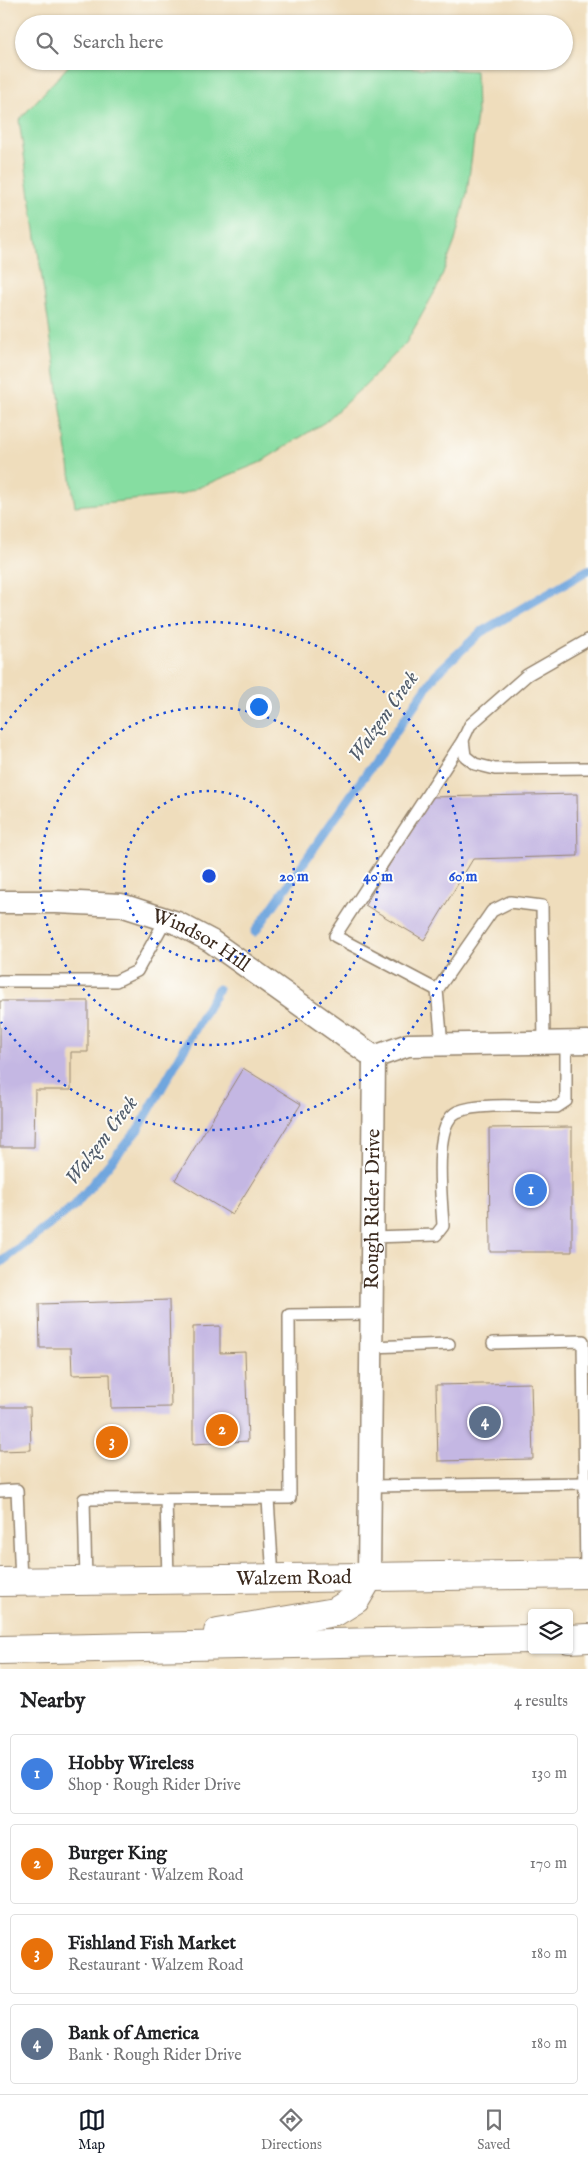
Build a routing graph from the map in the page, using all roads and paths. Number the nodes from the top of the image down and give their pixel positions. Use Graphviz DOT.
graph roads {
  1 [pos="588,640"];
  2 [pos="463,740"];
  3 [pos="588,768"];
  4 [pos="0,902"];
  5 [pos="166,919"];
  6 [pos="0,981"];
  7 [pos="437,990"];
  8 [pos="577,1042"];
  9 [pos="544,1043"];
  10 [pos="442,1045"];
  11 [pos="374,1057"];
  12 [pos="372,1238"];
  13 [pos="371,1314"];
  14 [pos="493,1343"];
  15 [pos="449,1344"];
  16 [pos="371,1347"];
  17 [pos="585,1483"];
  18 [pos="370,1486"];
  19 [pos="0,1491"];
  20 [pos="166,1499"];
  21 [pos="268,1499"];
  22 [pos="587,1574"];
  23 [pos="272,1578"];
  24 [pos="369,1578"];
  25 [pos="168,1580"];
  26 [pos="10,1581"];
  27 [pos="86,1581"];
  28 [pos="588,1638"];
  29 [pos="528,1639"];
  30 [pos="573,1639"];
  31 [pos="135,1647"];
  32 [pos="0,1650"];
  1 -- 2 [label="lane"];
  2 -- 3 [label="lane"];
  2 -- 7 [label="lane"];
  4 -- 5 [label="street, Windsor Hill"];
  5 -- 6 [label="lane"];
  5 -- 11 [label="street, Windsor Hill"];
  7 -- 9 [label="lane"];
  7 -- 10 [label="lane"];
  8 -- 9 [label="street"];
  8 -- 12 [label="lane"];
  9 -- 10 [label="street"];
  10 -- 11 [label="street"];
  11 -- 12 [label="street, Rough Rider Drive"];
  12 -- 13 [label="street, Rough Rider Drive"];
  13 -- 16 [label="street, Rough Rider Drive"];
  13 -- 21 [label="lane"];
  14 -- 17 [label="lane"];
  15 -- 16 [label="lane"];
  16 -- 18 [label="street, Rough Rider Drive"];
  17 -- 18 [label="lane"];
  17 -- 22 [label="lane"];
  18 -- 24 [label="street, Rough Rider Drive"];
  19 -- 26 [label="lane"];
  20 -- 21 [label="lane"];
  20 -- 25 [label="lane"];
  20 -- 27 [label="lane"];
  21 -- 23 [label="lane"];
  22 -- 24 [label="main road, Walzem Road"];
  23 -- 24 [label="main road, Walzem Road"];
  23 -- 25 [label="main road, Walzem Road"];
  24 -- 31 [label="main road"];
  25 -- 27 [label="main road, Walzem Road"];
  26 -- 27 [label="main road, Walzem Road"];
  28 -- 30 [label="main road"];
  29 -- 31 [label="main road"];
  31 -- 32 [label="main road"];
}
